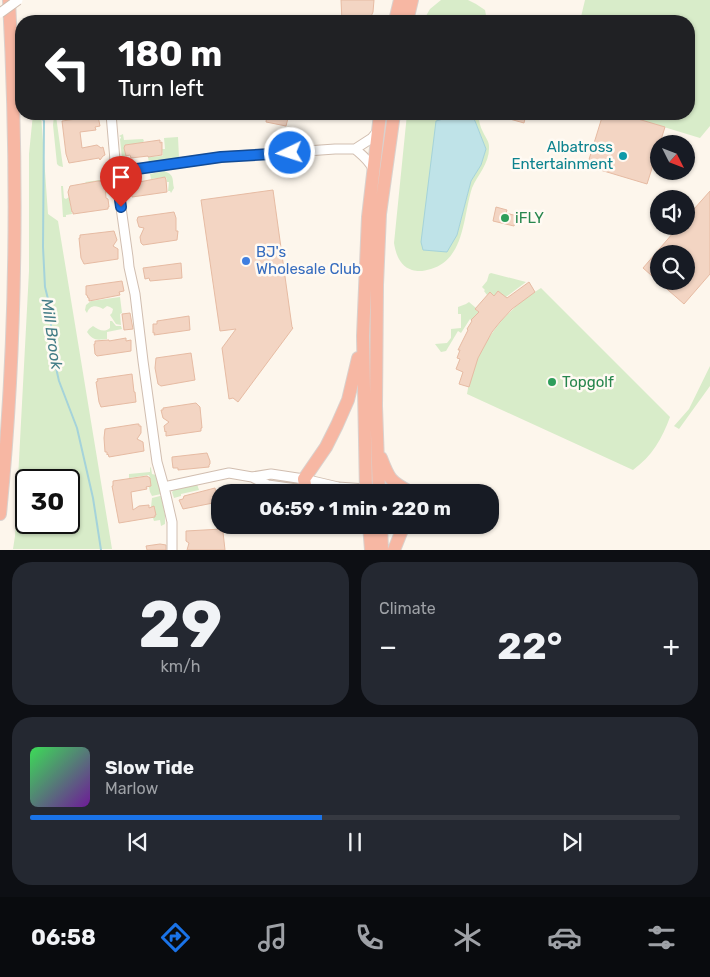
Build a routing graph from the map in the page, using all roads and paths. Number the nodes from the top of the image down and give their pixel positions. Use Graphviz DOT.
graph roads {
  1 [pos="9,0"];
  2 [pos="18,0"];
  3 [pos="400,0"];
  4 [pos="412,0"];
  5 [pos="0,13"];
  6 [pos="396,15"];
  7 [pos="408,15"];
  8 [pos="112,120"];
  9 [pos="379,120"];
  10 [pos="393,120"];
  11 [pos="378,132"];
  12 [pos="355,149"];
  13 [pos="373,168"];
  14 [pos="116,172"];
  15 [pos="363,336"];
  16 [pos="378,451"];
  17 [pos="300,484"];
  18 [pos="310,484"];
  19 [pos="372,484"];
  20 [pos="373,484"];
  21 [pos="396,484"];
  22 [pos="164,487"];
  23 [pos="0,514"];
  24 [pos="381,534"];
  25 [pos="400,534"];
  26 [pos="172,550"];
  27 [pos="382,550"];
  28 [pos="394,550"];
  1 -- 23 [label="highway"];
  2 -- 5 [label="street, bridge"];
  3 -- 6 [label="highway"];
  4 -- 7 [label="highway"];
  8 -- 14 [label="street"];
  9 -- 11 [label="highway"];
  10 -- 16 [label="highway"];
  11 -- 12 [label="street"];
  11 -- 13 [label="highway"];
  12 -- 13 [label="street"];
  12 -- 14 [label="street"];
  13 -- 15 [label="highway"];
  14 -- 22 [label="street"];
  15 -- 18 [label="highway"];
  15 -- 19 [label="highway"];
  16 -- 20 [label="highway"];
  16 -- 21 [label="highway"];
  17 -- 22 [label="street"];
  22 -- 26 [label="street"];
  24 -- 27 [label="highway"];
  25 -- 28 [label="highway"];
}
